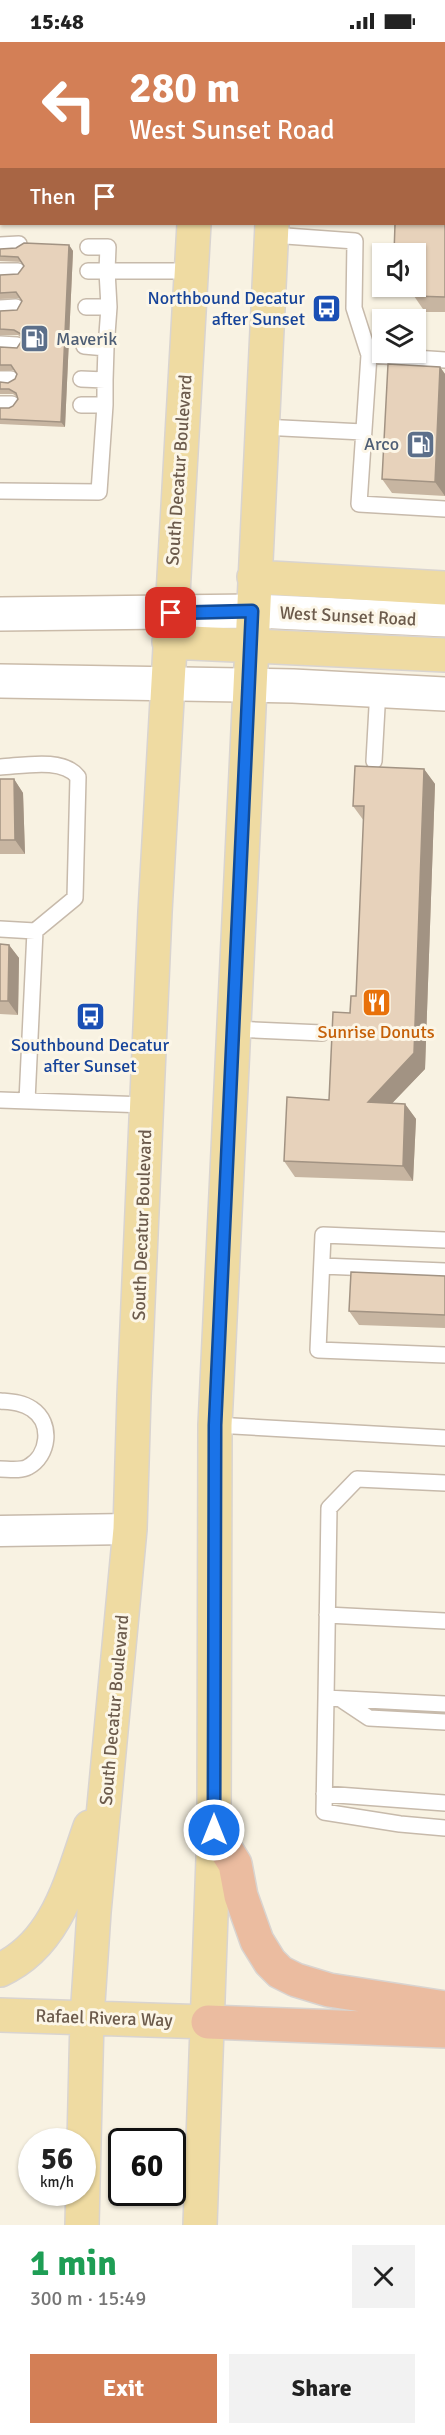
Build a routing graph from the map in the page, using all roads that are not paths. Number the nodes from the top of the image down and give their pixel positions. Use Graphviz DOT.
graph roads {
  1 [pos="194,225"];
  2 [pos="272,229"];
  3 [pos="0,244"];
  4 [pos="19,244"];
  5 [pos="88,247"];
  6 [pos="0,271"];
  7 [pos="18,271"];
  8 [pos="107,271"];
  9 [pos="88,272"];
  10 [pos="192,272"];
  11 [pos="16,307"];
  12 [pos="86,307"];
  13 [pos="109,307"];
  14 [pos="0,308"];
  15 [pos="0,344"];
  16 [pos="17,345"];
  17 [pos="84,346"];
  18 [pos="106,348"];
  19 [pos="369,356"];
  20 [pos="445,360"];
  21 [pos="81,379"];
  22 [pos="105,380"];
  23 [pos="81,405"];
  24 [pos="105,405"];
  25 [pos="262,427"];
  26 [pos="363,432"];
  27 [pos="0,491"];
  28 [pos="445,509"];
  29 [pos="254,577"];
  30 [pos="445,588"];
  31 [pos="252,611"];
  32 [pos="0,614"];
  33 [pos="445,620"];
  34 [pos="170,627"];
  35 [pos="252,646"];
  36 [pos="445,655"];
  37 [pos="0,681"];
  38 [pos="166,685"];
  39 [pos="250,686"];
  40 [pos="378,689"];
  41 [pos="445,694"];
  42 [pos="374,761"];
  43 [pos="0,767"];
  44 [pos="0,929"];
  45 [pos="35,931"];
  46 [pos="234,1029"];
  47 [pos="322,1033"];
  48 [pos="0,1100"];
  49 [pos="27,1101"];
  50 [pos="147,1105"];
  51 [pos="445,1240"];
  52 [pos="322,1266"];
  53 [pos="445,1271"];
  54 [pos="445,1355"];
  55 [pos="0,1401"];
  56 [pos="215,1425"];
  57 [pos="445,1438"];
  58 [pos="0,1469"];
  59 [pos="445,1484"];
  60 [pos="130,1529"];
  61 [pos="0,1531"];
  62 [pos="327,1615"];
  63 [pos="445,1621"];
  64 [pos="333,1699"];
  65 [pos="445,1704"];
  66 [pos="445,1722"];
  67 [pos="108,1774"];
  68 [pos="324,1794"];
  69 [pos="445,1803"];
  70 [pos="445,1828"];
  71 [pos="214,1830"];
  72 [pos="0,1970"];
  73 [pos="445,2008"];
  74 [pos="0,2015"];
  75 [pos="87,2018"];
  76 [pos="208,2022"];
  77 [pos="445,2031"];
  78 [pos="82,2225"];
  79 [pos="200,2225"];
  1 -- 10 [label="main road, South Decatur Boulevard"];
  2 -- 19 [label="lane"];
  2 -- 25 [label="main road"];
  3 -- 4 [label="lane"];
  5 -- 8 [label="lane"];
  6 -- 7 [label="lane"];
  8 -- 9 [label="lane"];
  8 -- 10 [label="lane"];
  8 -- 13 [label="lane"];
  10 -- 34 [label="main road, South Decatur Boulevard"];
  11 -- 14 [label="lane"];
  12 -- 13 [label="lane"];
  13 -- 18 [label="lane"];
  15 -- 16 [label="lane"];
  17 -- 18 [label="lane"];
  18 -- 22 [label="lane"];
  19 -- 20 [label="lane"];
  19 -- 26 [label="lane"];
  21 -- 22 [label="lane"];
  22 -- 24 [label="lane"];
  23 -- 24 [label="lane"];
  24 -- 27 [label="lane"];
  25 -- 26 [label="lane"];
  25 -- 29 [label="main road"];
  26 -- 28 [label="lane"];
  29 -- 30 [label="main road"];
  29 -- 31 [label="main road"];
  31 -- 33 [label="main road, West Sunset Road"];
  31 -- 34 [label="main road, West Sunset Road"];
  31 -- 35 [label="main road"];
  32 -- 34 [label="main road, West Sunset Road"];
  34 -- 35 [label="main road"];
  34 -- 38 [label="main road, South Decatur Boulevard"];
  35 -- 36 [label="main road"];
  35 -- 39 [label="main road"];
  37 -- 38 [label="main road"];
  38 -- 39 [label="main road"];
  38 -- 50 [label="main road, South Decatur Boulevard"];
  39 -- 40 [label="main road"];
  39 -- 46 [label="main road"];
  40 -- 41 [label="main road"];
  40 -- 42 [label="lane"];
  43 -- 45 [label="lane"];
  44 -- 45 [label="lane"];
  45 -- 49 [label="lane"];
  46 -- 47 [label="lane"];
  46 -- 56 [label="main road"];
  48 -- 49 [label="lane"];
  49 -- 50 [label="lane"];
  50 -- 60 [label="main road, South Decatur Boulevard"];
  51 -- 52 [label="lane"];
  52 -- 53 [label="lane"];
  52 -- 54 [label="lane"];
  55 -- 58 [label="lane"];
  56 -- 57 [label="lane"];
  56 -- 71 [label="main road"];
  59 -- 62 [label="lane"];
  60 -- 61 [label="street"];
  60 -- 67 [label="main road, South Decatur Boulevard"];
  62 -- 63 [label="lane"];
  62 -- 64 [label="lane"];
  64 -- 65 [label="lane"];
  64 -- 66 [label="lane"];
  64 -- 68 [label="lane"];
  67 -- 72 [label="main road"];
  67 -- 75 [label="main road, South Decatur Boulevard"];
  68 -- 69 [label="lane"];
  68 -- 70 [label="lane"];
  71 -- 73 [label="highway"];
  71 -- 76 [label="main road"];
  74 -- 75 [label="main road, Rafael Rivera Way"];
  75 -- 76 [label="main road, Rafael Rivera Way"];
  75 -- 78 [label="main road, South Decatur Boulevard"];
  76 -- 77 [label="highway"];
  76 -- 79 [label="main road"];
}
